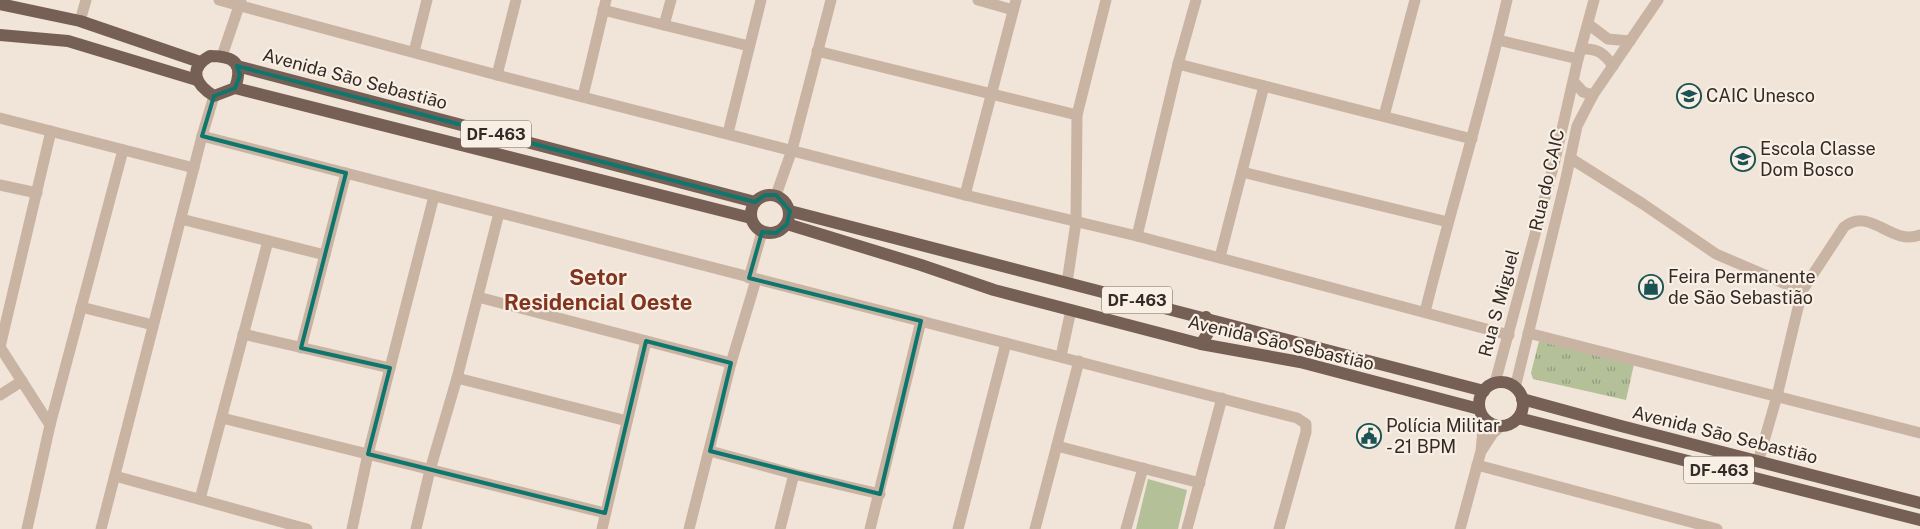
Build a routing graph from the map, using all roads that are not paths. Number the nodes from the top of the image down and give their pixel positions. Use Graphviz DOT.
graph roads {
  1 [pos="86,0"];
  2 [pos="219,0"];
  3 [pos="427,0"];
  4 [pos="516,0"];
  5 [pos="671,0"];
  6 [pos="761,0"];
  7 [pos="831,0"];
  8 [pos="978,0"];
  9 [pos="1106,0"];
  10 [pos="1196,0"];
  11 [pos="1415,0"];
  12 [pos="1507,0"];
  13 [pos="1594,0"];
  14 [pos="1658,0"];
  15 [pos="241,3"];
  16 [pos="0,4"];
  17 [pos="604,5"];
  18 [pos="1014,5"];
  19 [pos="80,21"];
  20 [pos="1588,24"];
  21 [pos="664,25"];
  22 [pos="0,34"];
  23 [pos="1498,40"];
  24 [pos="1630,41"];
  25 [pos="749,46"];
  26 [pos="817,51"];
  27 [pos="414,52"];
  28 [pos="1580,54"];
  29 [pos="222,56"];
  30 [pos="200,62"];
  31 [pos="1178,64"];
  32 [pos="237,66"];
  33 [pos="1613,66"];
  34 [pos="497,75"];
  35 [pos="197,80"];
  36 [pos="1574,82"];
  37 [pos="1264,86"];
  38 [pos="235,88"];
  39 [pos="990,95"];
  40 [pos="1593,95"];
  41 [pos="214,96"];
  42 [pos="583,96"];
  43 [pos="1077,115"];
  44 [pos="1384,116"];
  45 [pos="0,118"];
  46 [pos="51,131"];
  47 [pos="728,133"];
  48 [pos="202,136"];
  49 [pos="1472,139"];
  50 [pos="123,150"];
  51 [pos="792,150"];
  52 [pos="1570,158"];
  53 [pos="194,168"];
  54 [pos="1242,172"];
  55 [pos="346,173"];
  56 [pos="0,185"];
  57 [pos="37,192"];
  58 [pos="776,195"];
  59 [pos="965,195"];
  60 [pos="434,196"];
  61 [pos="755,202"];
  62 [pos="790,210"];
  63 [pos="499,213"];
  64 [pos="751,218"];
  65 [pos="181,219"];
  66 [pos="1076,222"];
  67 [pos="1448,222"];
  68 [pos="787,224"];
  69 [pos="762,232"];
  70 [pos="1920,235"];
  71 [pos="1137,236"];
  72 [pos="268,241"];
  73 [pos="325,255"];
  74 [pos="1220,258"];
  75 [pos="1000,267"];
  76 [pos="753,279"];
  77 [pos="1067,283"];
  78 [pos="994,290"];
  79 [pos="1802,291"];
  80 [pos="478,297"];
  81 [pos="81,307"];
  82 [pos="1071,310"];
  83 [pos="1425,312"];
  84 [pos="1206,317"];
  85 [pos="921,321"];
  86 [pos="153,325"];
  87 [pos="1528,333"];
  88 [pos="243,334"];
  89 [pos="1509,335"];
  90 [pos="646,341"];
  91 [pos="1006,342"];
  92 [pos="1201,344"];
  93 [pos="0,347"];
  94 [pos="301,348"];
  95 [pos="1060,356"];
  96 [pos="1079,361"];
  97 [pos="730,363"];
  98 [pos="390,368"];
  99 [pos="457,378"];
  100 [pos="22,382"];
  101 [pos="1495,383"];
  102 [pos="1484,391"];
  103 [pos="1519,393"];
  104 [pos="0,395"];
  105 [pos="1777,396"];
  106 [pos="1222,398"];
  107 [pos="1482,414"];
  108 [pos="222,418"];
  109 [pos="1518,418"];
  110 [pos="627,421"];
  111 [pos="50,425"];
  112 [pos="1501,426"];
  113 [pos="1920,432"];
  114 [pos="1057,446"];
  115 [pos="710,451"];
  116 [pos="1481,451"];
  117 [pos="368,454"];
  118 [pos="1758,462"];
  119 [pos="1477,465"];
  120 [pos="1143,468"];
  121 [pos="430,470"];
  122 [pos="794,474"];
  123 [pos="115,476"];
  124 [pos="1200,483"];
  125 [pos="880,494"];
  126 [pos="200,499"];
  127 [pos="1920,503"];
  128 [pos="605,514"];
  129 [pos="1920,520"];
  130 [pos="27,529"];
  131 [pos="101,529"];
  132 [pos="307,529"];
  133 [pos="352,529"];
  134 [pos="416,529"];
  135 [pos="602,529"];
  136 [pos="689,529"];
  137 [pos="780,529"];
  138 [pos="870,529"];
  139 [pos="958,529"];
  140 [pos="1035,529"];
  141 [pos="1126,529"];
  142 [pos="1187,529"];
  143 [pos="1279,529"];
  144 [pos="1460,529"];
  145 [pos="1717,529"];
  1 -- 19 [label="street"];
  2 -- 15 [label="street"];
  3 -- 27 [label="street"];
  4 -- 34 [label="street"];
  5 -- 21 [label="street"];
  6 -- 25 [label="street"];
  7 -- 26 [label="street"];
  8 -- 18 [label="street"];
  9 -- 43 [label="street"];
  10 -- 31 [label="street"];
  11 -- 44 [label="street"];
  12 -- 23 [label="street"];
  13 -- 20 [label="street, Rua S Miguel"];
  14 -- 24 [label="street, Rua do CAIC"];
  15 -- 27 [label="street"];
  15 -- 29 [label="street"];
  16 -- 19 [label="main road"];
  17 -- 21 [label="street"];
  17 -- 42 [label="street"];
  18 -- 39 [label="street"];
  19 -- 30 [label="main road"];
  20 -- 24 [label="street"];
  20 -- 28 [label="street, Rua S Miguel"];
  21 -- 25 [label="street"];
  22 -- 35 [label="main road"];
  23 -- 28 [label="street"];
  23 -- 49 [label="street"];
  24 -- 33 [label="street, Rua do CAIC"];
  25 -- 47 [label="street"];
  26 -- 39 [label="street"];
  26 -- 51 [label="street"];
  27 -- 34 [label="street"];
  28 -- 33 [label="street"];
  28 -- 36 [label="street, Rua S Miguel"];
  29 -- 30 [label="main road"];
  29 -- 32 [label="main road, DF-463"];
  30 -- 35 [label="main road"];
  31 -- 37 [label="street"];
  31 -- 71 [label="street"];
  32 -- 38 [label="main road"];
  32 -- 61 [label="main road, Avenida São Sebastião / DF-463"];
  33 -- 40 [label="street, Rua do CAIC"];
  34 -- 42 [label="street"];
  35 -- 41 [label="main road"];
  36 -- 40 [label="street"];
  36 -- 89 [label="street, Rua S Miguel"];
  37 -- 44 [label="street"];
  37 -- 54 [label="street"];
  38 -- 41 [label="main road"];
  38 -- 64 [label="main road, Avenida São Sebastião / DF-463"];
  39 -- 43 [label="street"];
  39 -- 59 [label="street"];
  40 -- 52 [label="street, Rua do CAIC"];
  41 -- 48 [label="street"];
  42 -- 47 [label="street"];
  43 -- 66 [label="street"];
  44 -- 49 [label="street"];
  45 -- 46 [label="street"];
  46 -- 50 [label="street"];
  46 -- 57 [label="street"];
  47 -- 51 [label="street"];
  48 -- 53 [label="street"];
  48 -- 55 [label="street"];
  49 -- 67 [label="street"];
  50 -- 53 [label="street"];
  50 -- 81 [label="street"];
  51 -- 58 [label="street"];
  51 -- 59 [label="street"];
  52 -- 79 [label="street"];
  52 -- 87 [label="street, Rua do CAIC"];
  53 -- 65 [label="street"];
  54 -- 67 [label="street"];
  54 -- 74 [label="street"];
  55 -- 60 [label="street"];
  55 -- 73 [label="street"];
  56 -- 57 [label="street"];
  57 -- 93 [label="street"];
  58 -- 61 [label="main road"];
  58 -- 62 [label="main road"];
  59 -- 66 [label="street"];
  60 -- 63 [label="street"];
  60 -- 98 [label="street"];
  61 -- 64 [label="main road"];
  62 -- 68 [label="main road"];
  62 -- 75 [label="main road, Avenida São Sebastião / DF-463"];
  63 -- 76 [label="street"];
  63 -- 80 [label="street"];
  64 -- 69 [label="main road"];
  65 -- 72 [label="street"];
  65 -- 86 [label="street"];
  66 -- 71 [label="street"];
  66 -- 77 [label="street"];
  67 -- 83 [label="street"];
  68 -- 69 [label="main road"];
  68 -- 78 [label="main road, Avenida São Sebastião / DF-463"];
  69 -- 76 [label="street"];
  70 -- 79 [label="street"];
  71 -- 74 [label="street"];
  72 -- 73 [label="street"];
  72 -- 88 [label="street"];
  73 -- 94 [label="street"];
  74 -- 83 [label="street"];
  75 -- 77 [label="main road, Avenida São Sebastião / DF-463"];
  75 -- 78 [label="main road"];
  76 -- 85 [label="street"];
  76 -- 97 [label="street"];
  77 -- 84 [label="main road, Avenida São Sebastião / DF-463"];
  78 -- 82 [label="main road, Avenida São Sebastião / DF-463"];
  79 -- 105 [label="street"];
  80 -- 90 [label="street"];
  80 -- 99 [label="street"];
  81 -- 86 [label="street"];
  81 -- 111 [label="street"];
  82 -- 92 [label="main road, Avenida São Sebastião / DF-463"];
  82 -- 95 [label="street"];
  83 -- 89 [label="street"];
  84 -- 92 [label="main road"];
  84 -- 102 [label="main road, Avenida São Sebastião / DF-463"];
  85 -- 91 [label="street"];
  85 -- 125 [label="street"];
  86 -- 123 [label="street"];
  87 -- 103 [label="street, Rua do CAIC"];
  87 -- 105 [label="street"];
  88 -- 94 [label="street"];
  88 -- 108 [label="street"];
  89 -- 101 [label="street, Rua S Miguel"];
  90 -- 97 [label="street"];
  90 -- 110 [label="street"];
  91 -- 95 [label="street"];
  91 -- 139 [label="street"];
  92 -- 107 [label="main road, Avenida São Sebastião / DF-463"];
  93 -- 100 [label="street"];
  94 -- 98 [label="street"];
  95 -- 96 [label="street"];
  96 -- 106 [label="street"];
  96 -- 114 [label="street"];
  97 -- 115 [label="street"];
  98 -- 117 [label="street"];
  99 -- 110 [label="street"];
  99 -- 121 [label="street"];
  100 -- 104 [label="street"];
  100 -- 111 [label="street"];
  101 -- 102 [label="main road"];
  101 -- 103 [label="main road, DF-463"];
  102 -- 107 [label="main road"];
  103 -- 109 [label="main road"];
  103 -- 118 [label="main road, Avenida São Sebastião / DF-463"];
  105 -- 113 [label="street"];
  105 -- 118 [label="street"];
  106 -- 124 [label="street"];
  106 -- 143 [label="street"];
  107 -- 112 [label="main road, DF-463"];
  107 -- 116 [label="street"];
  108 -- 117 [label="street"];
  108 -- 126 [label="street"];
  109 -- 112 [label="main road"];
  109 -- 129 [label="main road, Avenida São Sebastião / DF-463"];
  110 -- 128 [label="street"];
  111 -- 130 [label="street"];
  112 -- 116 [label="street"];
  114 -- 120 [label="street"];
  114 -- 140 [label="street"];
  115 -- 122 [label="street"];
  115 -- 136 [label="street"];
  116 -- 119 [label="street"];
  117 -- 121 [label="street"];
  117 -- 133 [label="street"];
  118 -- 127 [label="main road, Avenida São Sebastião / DF-463"];
  119 -- 144 [label="street"];
  119 -- 145 [label="street"];
  120 -- 124 [label="street"];
  120 -- 141 [label="street"];
  121 -- 128 [label="street"];
  121 -- 134 [label="street"];
  122 -- 125 [label="street"];
  122 -- 137 [label="street"];
  123 -- 126 [label="street"];
  123 -- 131 [label="street"];
  124 -- 142 [label="street"];
  125 -- 138 [label="street"];
  126 -- 132 [label="street"];
  128 -- 135 [label="street"];
}
